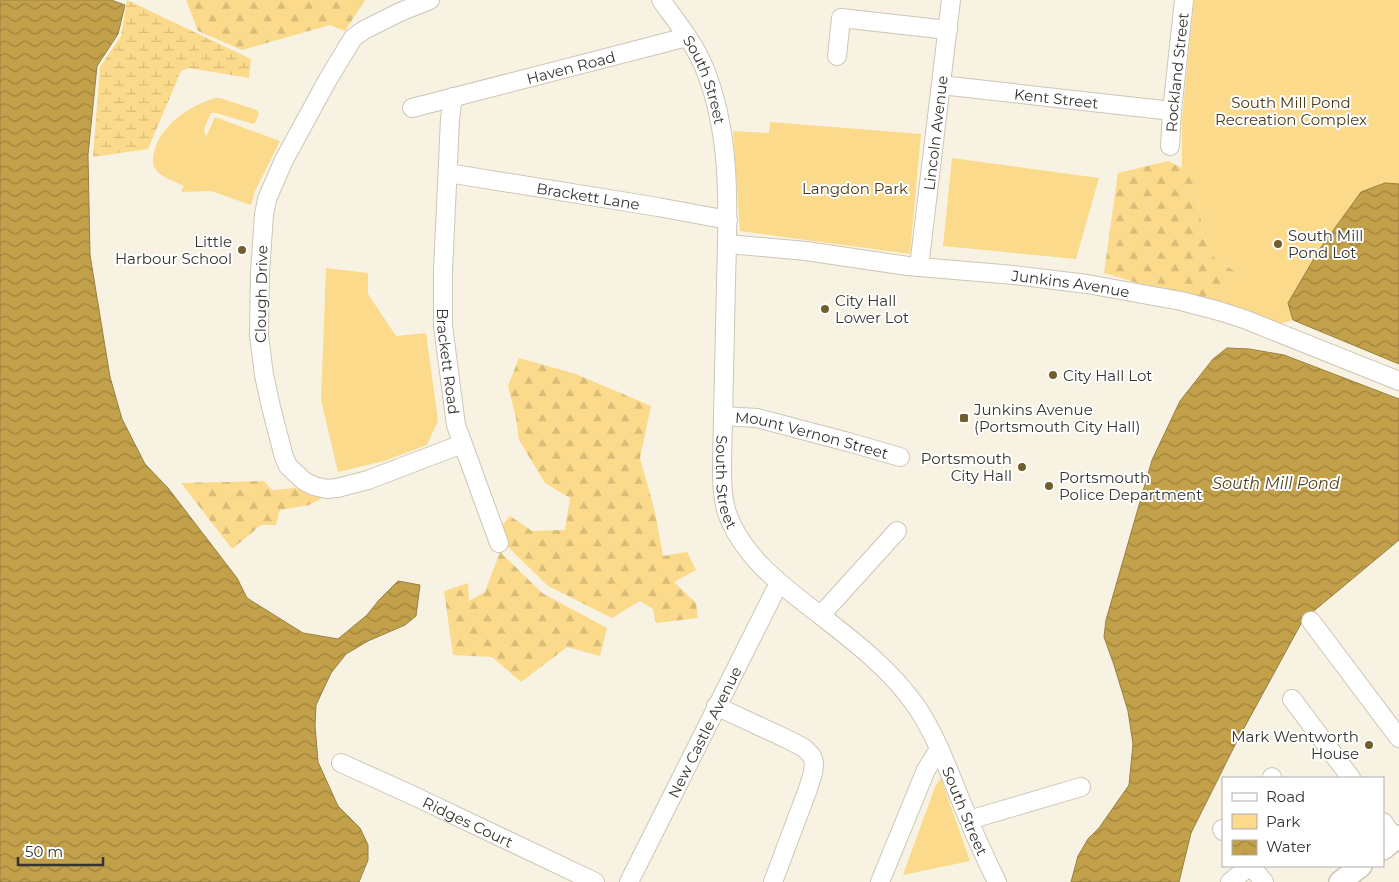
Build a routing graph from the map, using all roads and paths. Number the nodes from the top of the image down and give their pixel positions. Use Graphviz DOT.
graph roads {
  1 [pos="430,0"];
  2 [pos="661,0"];
  3 [pos="951,0"];
  4 [pos="1184,0"];
  5 [pos="948,30"];
  6 [pos="687,37"];
  7 [pos="837,56"];
  8 [pos="941,85"];
  9 [pos="453,97"];
  10 [pos="412,108"];
  11 [pos="1172,111"];
  12 [pos="1170,146"];
  13 [pos="448,173"];
  14 [pos="728,220"];
  15 [pos="728,244"];
  16 [pos="919,267"];
  17 [pos="1399,381"];
  18 [pos="723,416"];
  19 [pos="462,444"];
  20 [pos="900,457"];
  21 [pos="897,531"];
  22 [pos="499,543"];
  23 [pos="779,583"];
  24 [pos="821,615"];
  25 [pos="1311,621"];
  26 [pos="1292,699"];
  27 [pos="716,706"];
  28 [pos="1399,738"];
  29 [pos="939,749"];
  30 [pos="340,763"];
  31 [pos="1350,777"];
  32 [pos="1081,787"];
  33 [pos="969,820"];
  34 [pos="1384,824"];
  35 [pos="1392,841"];
  36 [pos="1249,867"];
  37 [pos="1251,867"];
  38 [pos="595,882"];
  39 [pos="629,882"];
  40 [pos="773,882"];
  41 [pos="880,882"];
  42 [pos="997,882"];
  43 [pos="1230,882"];
  44 [pos="1264,882"];
  1 -- 19 [label="street, Clough Drive"];
  2 -- 6 [label="street, South Street"];
  3 -- 5 [label="street, Lincoln Avenue"];
  4 -- 11 [label="street, Rockland Street"];
  5 -- 7 [label="street"];
  5 -- 8 [label="street, Lincoln Avenue"];
  6 -- 9 [label="street, Haven Road"];
  6 -- 14 [label="street, South Street"];
  8 -- 11 [label="street, Kent Street"];
  8 -- 16 [label="street, Lincoln Avenue"];
  9 -- 10 [label="street, Haven Road"];
  9 -- 13 [label="street"];
  11 -- 12 [label="street, Rockland Street"];
  13 -- 14 [label="street, Brackett Lane"];
  13 -- 19 [label="street, Brackett Road"];
  14 -- 15 [label="street, South Street"];
  15 -- 16 [label="street, Junkins Avenue"];
  15 -- 18 [label="street, South Street"];
  16 -- 17 [label="street, Junkins Avenue"];
  18 -- 20 [label="street, Mount Vernon Street"];
  18 -- 23 [label="street, South Street"];
  19 -- 22 [label="street, Brackett Road"];
  21 -- 24 [label="street"];
  23 -- 24 [label="street, South Street"];
  23 -- 27 [label="street, New Castle Avenue"];
  24 -- 29 [label="street, South Street"];
  25 -- 28 [label="street"];
  26 -- 31 [label="street"];
  27 -- 39 [label="street, New Castle Avenue"];
  27 -- 40 [label="street"];
  29 -- 33 [label="street, South Street"];
  29 -- 41 [label="street"];
  30 -- 38 [label="street, Ridges Court"];
  32 -- 33 [label="street"];
  33 -- 42 [label="street, South Street"];
  34 -- 35 [label="street"];
  36 -- 43 [label="street"];
  37 -- 44 [label="street"];
}
